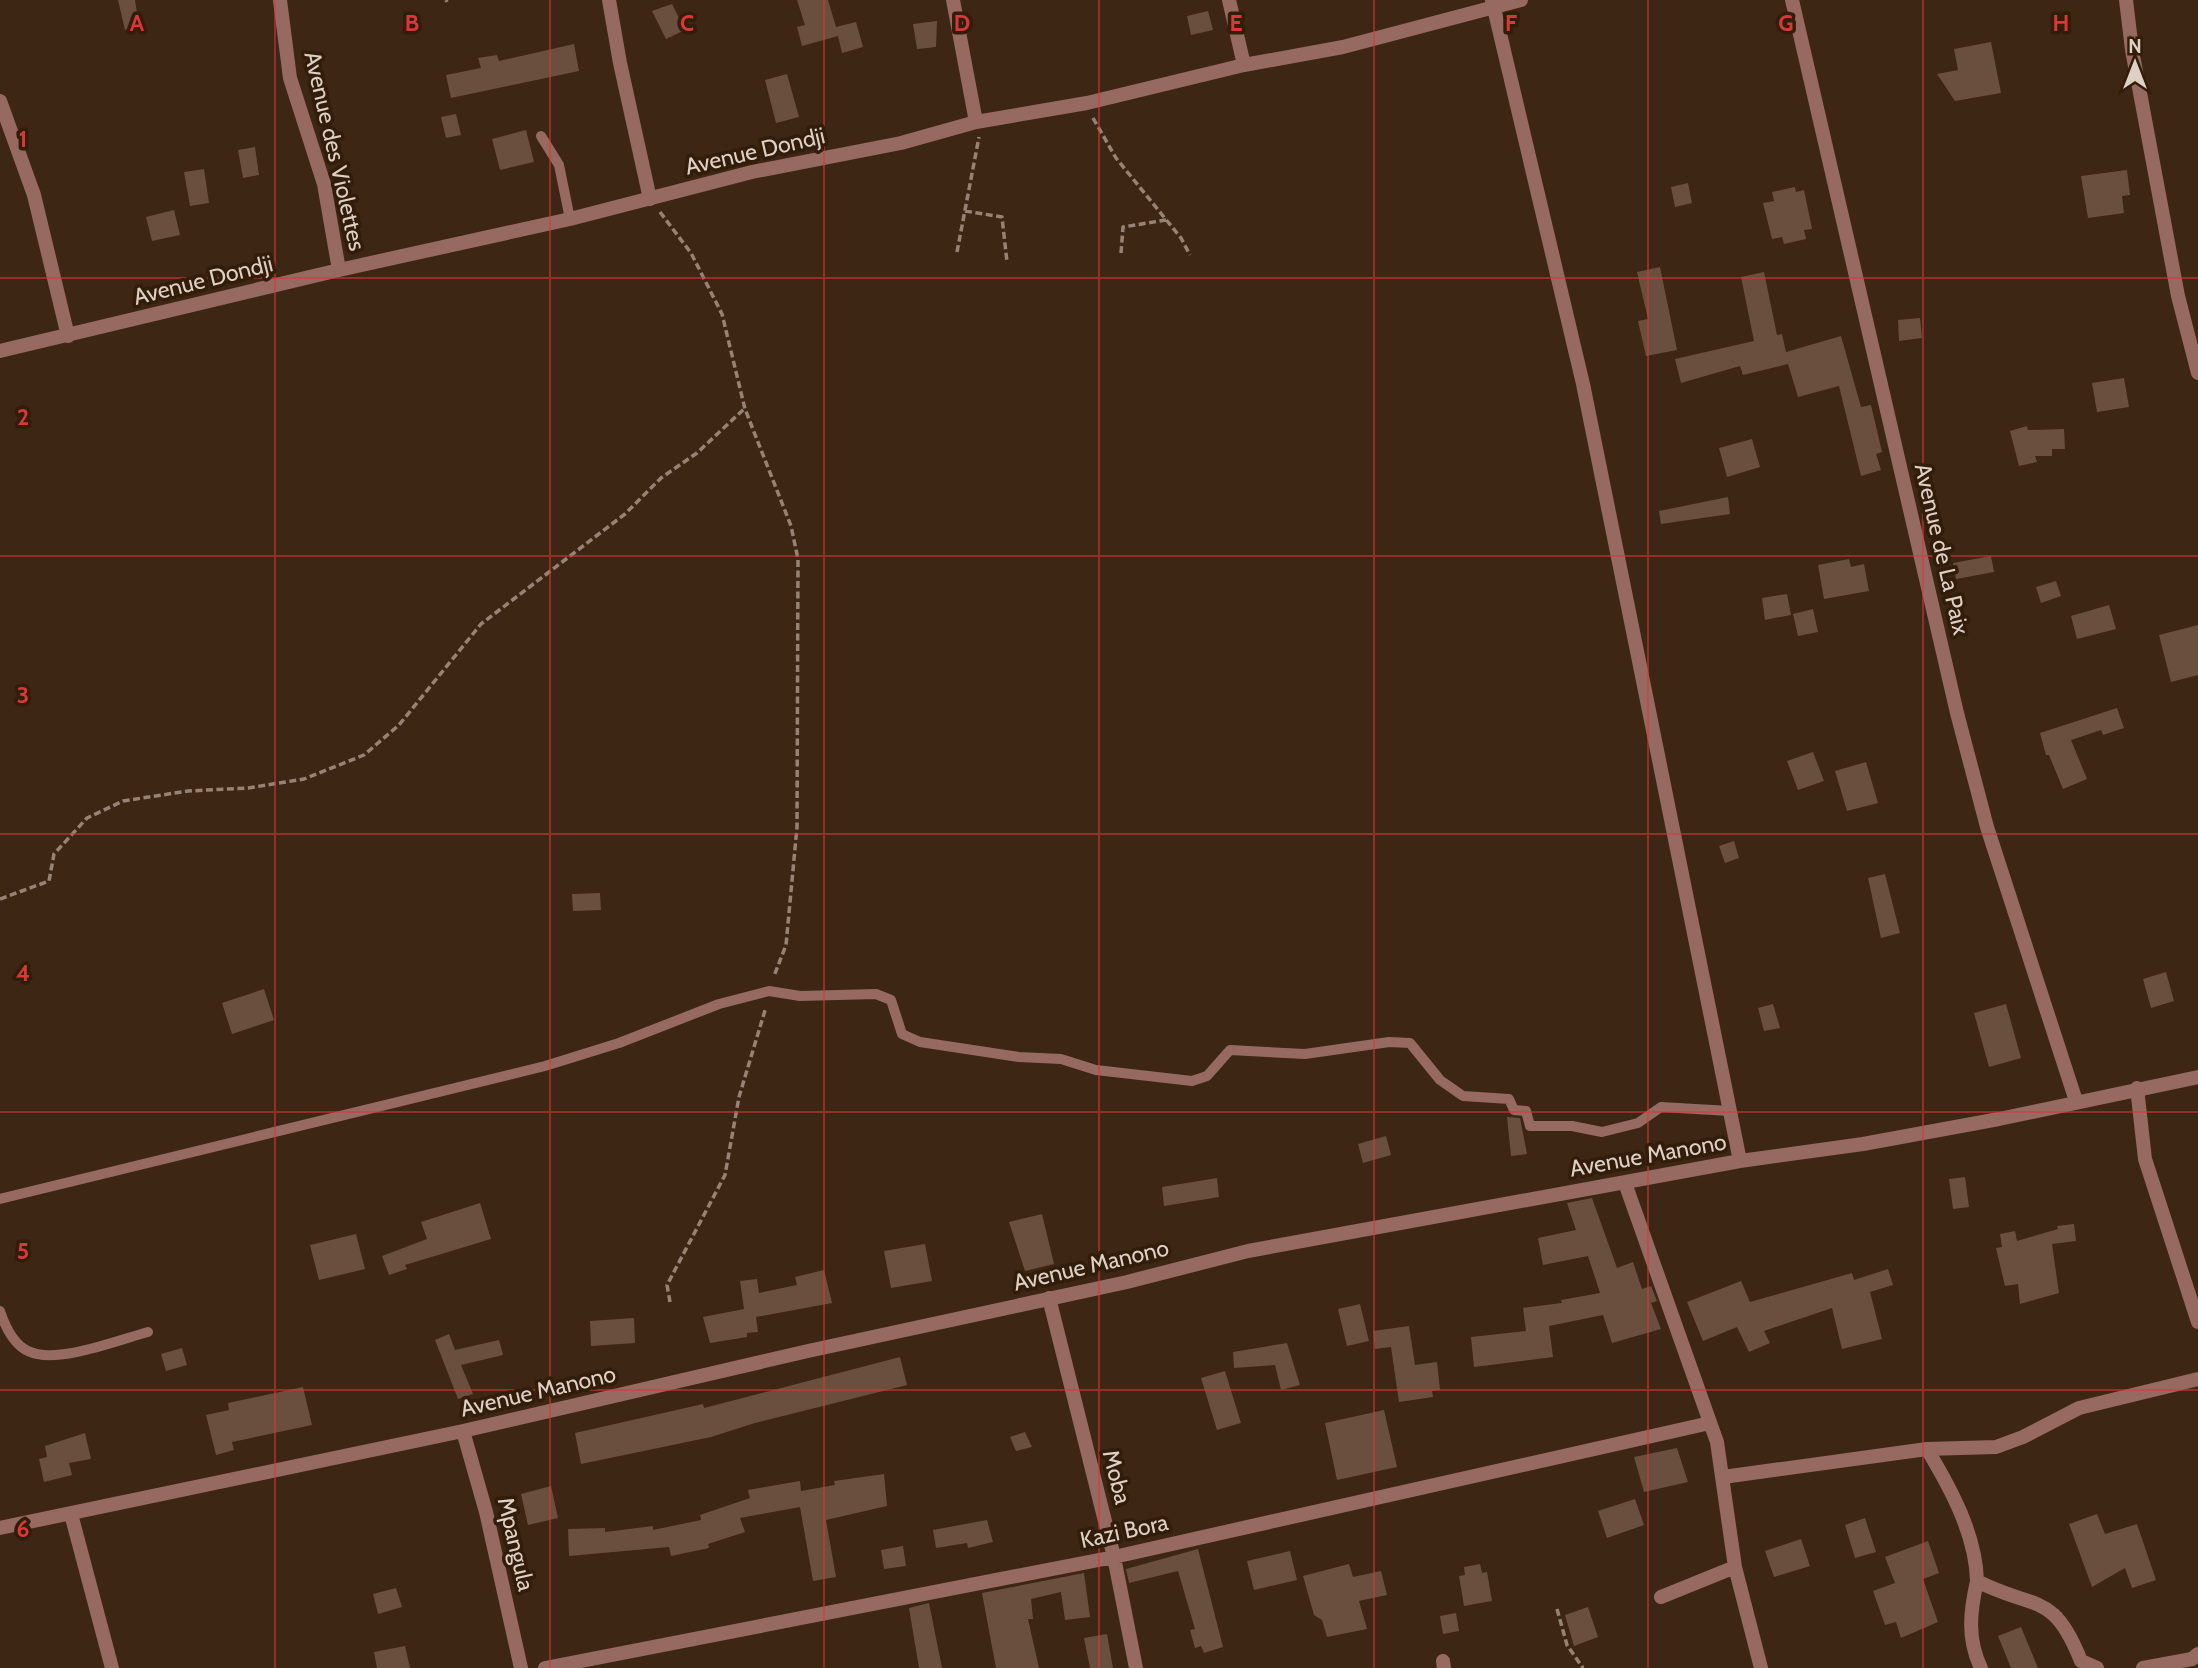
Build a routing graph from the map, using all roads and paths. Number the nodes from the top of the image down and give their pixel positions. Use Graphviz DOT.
graph roads {
  1 [pos="280,0"];
  2 [pos="609,0"];
  3 [pos="953,0"];
  4 [pos="1228,0"];
  5 [pos="1521,0"];
  6 [pos="1792,0"];
  7 [pos="2126,0"];
  8 [pos="1492,3"];
  9 [pos="1244,65"];
  10 [pos="0,100"];
  11 [pos="1087,103"];
  12 [pos="976,122"];
  13 [pos="541,136"];
  14 [pos="650,199"];
  15 [pos="965,211"];
  16 [pos="570,219"];
  17 [pos="1166,220"];
  18 [pos="957,251"];
  19 [pos="1121,253"];
  20 [pos="1190,255"];
  21 [pos="1007,262"];
  22 [pos="340,270"];
  23 [pos="68,337"];
  24 [pos="0,351"];
  25 [pos="2198,373"];
  26 [pos="745,409"];
  27 [pos="0,899"];
  28 [pos="769,991"];
  29 [pos="2198,1076"];
  30 [pos="2137,1088"];
  31 [pos="2076,1101"];
  32 [pos="1730,1111"];
  33 [pos="1740,1161"];
  34 [pos="1625,1183"];
  35 [pos="0,1199"];
  36 [pos="1049,1298"];
  37 [pos="670,1303"];
  38 [pos="0,1311"];
  39 [pos="2198,1322"];
  40 [pos="148,1332"];
  41 [pos="2198,1379"];
  42 [pos="1710,1423"];
  43 [pos="463,1431"];
  44 [pos="1927,1449"];
  45 [pos="1723,1477"];
  46 [pos="71,1514"];
  47 [pos="0,1528"];
  48 [pos="1114,1557"];
  49 [pos="1735,1567"];
  50 [pos="1977,1581"];
  51 [pos="1661,1597"];
  52 [pos="1557,1609"];
  53 [pos="2198,1654"];
  54 [pos="112,1668"];
  55 [pos="521,1668"];
  56 [pos="545,1668"];
  57 [pos="1136,1668"];
  58 [pos="1583,1668"];
  59 [pos="1761,1668"];
  60 [pos="1981,1668"];
  61 [pos="2097,1668"];
  62 [pos="2143,1668"];
  1 -- 22 [label="street, Avenue des Violettes"];
  2 -- 14 [label="street"];
  3 -- 12 [label="street"];
  4 -- 9 [label="street"];
  5 -- 8 [label="street, Avenue Dondji"];
  6 -- 31 [label="street, Avenue de La Paix"];
  7 -- 25 [label="street"];
  8 -- 9 [label="street, Avenue Dondji"];
  8 -- 32 [label="street"];
  9 -- 11 [label="street, Avenue Dondji"];
  10 -- 23 [label="street"];
  11 -- 12 [label="street, Avenue Dondji"];
  11 -- 17 [label="path"];
  12 -- 14 [label="street, Avenue Dondji"];
  12 -- 15 [label="path"];
  13 -- 16 [label="lane"];
  14 -- 16 [label="street, Avenue Dondji"];
  14 -- 26 [label="path"];
  15 -- 18 [label="path"];
  15 -- 21 [label="path"];
  16 -- 22 [label="street, Avenue Dondji"];
  17 -- 19 [label="path"];
  17 -- 20 [label="path"];
  22 -- 23 [label="street, Avenue Dondji"];
  23 -- 24 [label="street, Avenue Dondji"];
  26 -- 27 [label="path"];
  26 -- 28 [label="path"];
  28 -- 32 [label="lane"];
  28 -- 35 [label="lane"];
  28 -- 37 [label="path"];
  29 -- 30 [label="street, Avenue Manono"];
  30 -- 31 [label="street, Avenue Manono"];
  30 -- 39 [label="street"];
  31 -- 33 [label="street, Avenue Manono"];
  32 -- 33 [label="street"];
  33 -- 34 [label="street, Avenue Manono"];
  34 -- 36 [label="street, Avenue Manono"];
  34 -- 42 [label="street"];
  36 -- 43 [label="street, Avenue Manono"];
  36 -- 48 [label="street, Moba"];
  38 -- 40 [label="lane"];
  41 -- 44 [label="street"];
  42 -- 45 [label="street"];
  42 -- 48 [label="street, Kazi Bora"];
  43 -- 46 [label="street, Avenue Manono"];
  43 -- 55 [label="street, Mpangula"];
  44 -- 45 [label="street"];
  44 -- 50 [label="street"];
  45 -- 49 [label="street"];
  46 -- 47 [label="street, Avenue Manono"];
  46 -- 54 [label="street"];
  48 -- 56 [label="street, Kazi Bora"];
  48 -- 57 [label="street, Moba"];
  49 -- 51 [label="street"];
  49 -- 59 [label="street"];
  50 -- 60 [label="street"];
  50 -- 61 [label="street"];
  52 -- 58 [label="path"];
  53 -- 62 [label="street"];
}
